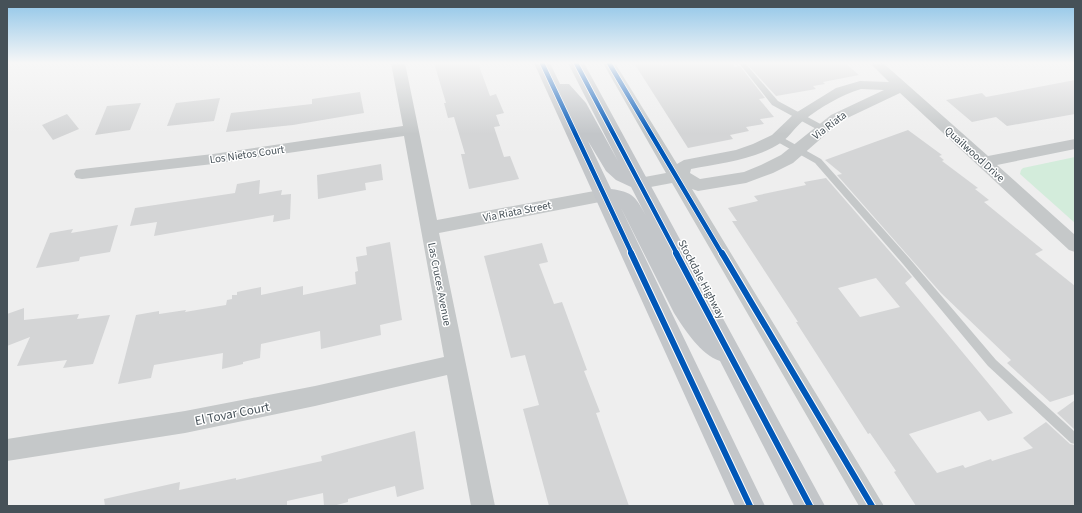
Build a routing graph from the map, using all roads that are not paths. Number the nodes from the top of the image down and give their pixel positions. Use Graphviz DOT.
graph roads {
  1 [pos="403,87"];
  2 [pos="554,87"];
  3 [pos="563,87"];
  4 [pos="589,87"];
  5 [pos="624,87"];
  6 [pos="762,87"];
  7 [pos="855,87"];
  8 [pos="902,87"];
  9 [pos="799,117"];
  10 [pos="823,129"];
  11 [pos="411,130"];
  12 [pos="777,138"];
  13 [pos="1075,144"];
  14 [pos="797,151"];
  15 [pos="985,162"];
  16 [pos="82,174"];
  17 [pos="679,176"];
  18 [pos="640,183"];
  19 [pos="605,195"];
  20 [pos="430,228"];
  21 [pos="1075,245"];
  22 [pos="456,364"];
  23 [pos="736,366"];
  24 [pos="1075,439"];
  25 [pos="7,450"];
  26 [pos="483,506"];
  27 [pos="750,506"];
  28 [pos="810,506"];
  29 [pos="872,506"];
  1 -- 11 [label="street, Las Cruces Avenue"];
  2 -- 19 [label="main road"];
  3 -- 18 [label="main road"];
  4 -- 18 [label="main road, Stockdale Highway"];
  5 -- 17 [label="street"];
  6 -- 9 [label="lane"];
  7 -- 9 [label="street, Via Riata"];
  8 -- 10 [label="street, Via Riata"];
  8 -- 15 [label="street, Quailwood Drive"];
  9 -- 10 [label="lane"];
  9 -- 12 [label="street, Via Riata"];
  10 -- 14 [label="street, Via Riata"];
  11 -- 16 [label="street, Los Nietos Court"];
  11 -- 20 [label="street, Las Cruces Avenue"];
  12 -- 14 [label="lane"];
  12 -- 17 [label="street, Via Riata"];
  13 -- 15 [label="street"];
  14 -- 17 [label="street, Via Riata"];
  14 -- 24 [label="lane"];
  15 -- 21 [label="street, Quailwood Drive"];
  17 -- 18 [label="street"];
  17 -- 29 [label="street"];
  18 -- 23 [label="main road, Stockdale Highway"];
  19 -- 20 [label="street, Via Riata Street"];
  19 -- 23 [label="main road"];
  19 -- 27 [label="main road"];
  20 -- 22 [label="street, Las Cruces Avenue"];
  22 -- 25 [label="street, El Tovar Court"];
  22 -- 26 [label="street, Las Cruces Avenue"];
  23 -- 28 [label="main road, Stockdale Highway"];
}
